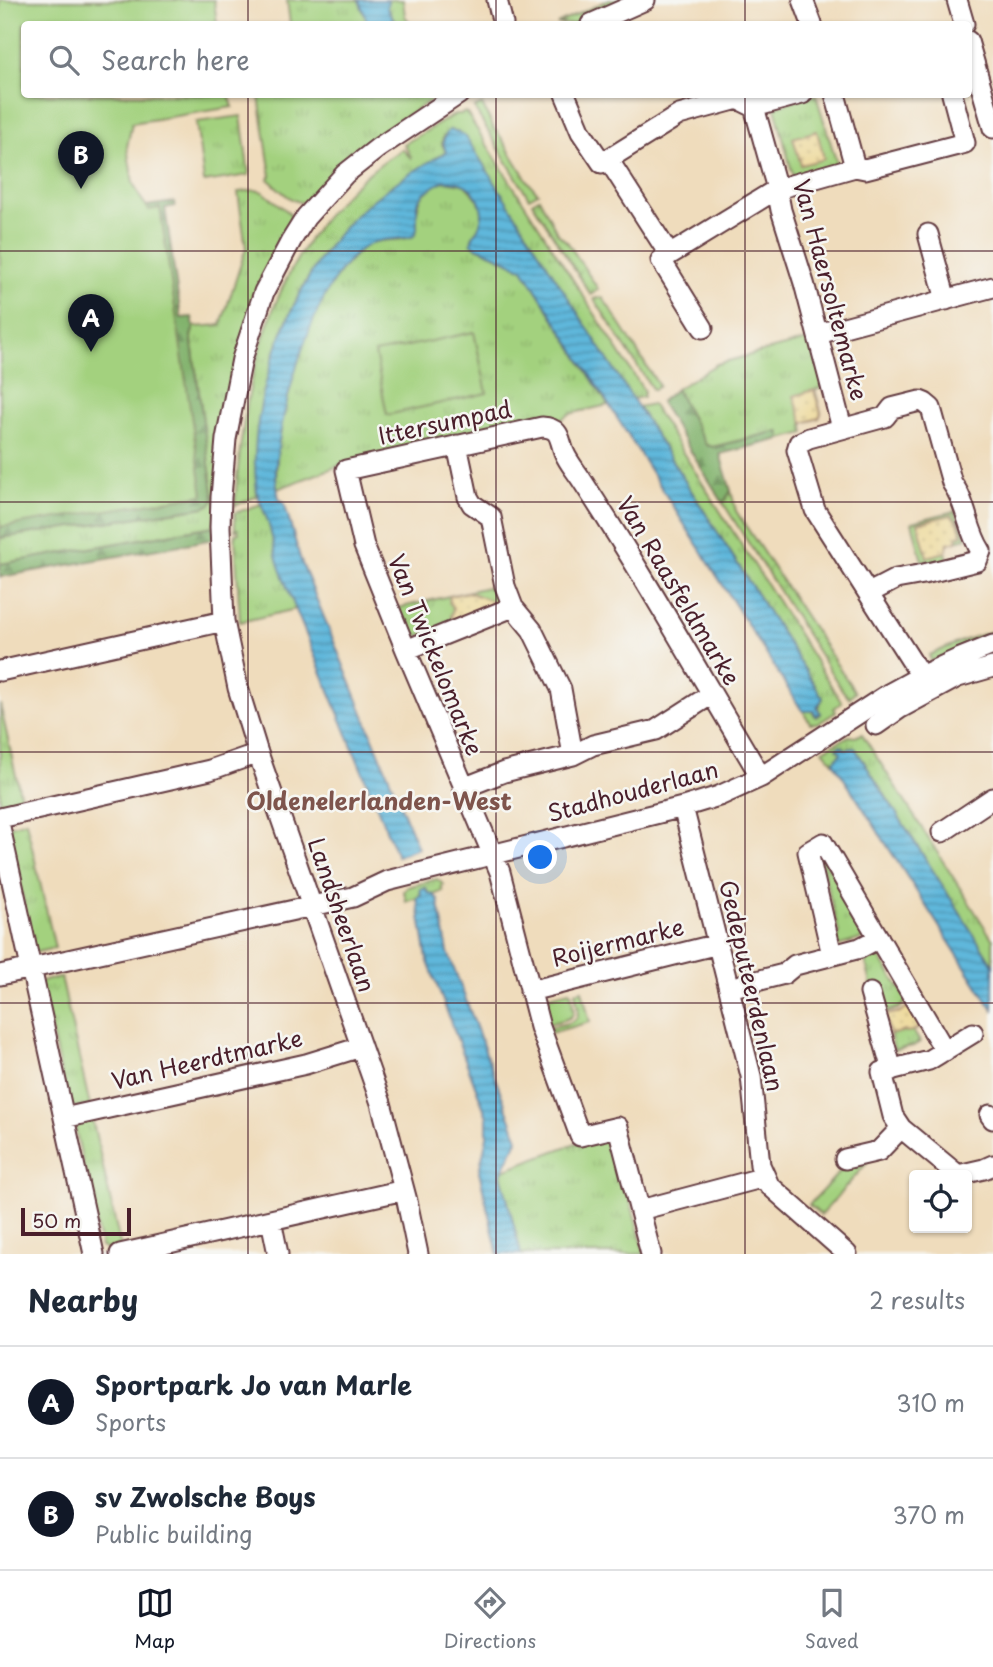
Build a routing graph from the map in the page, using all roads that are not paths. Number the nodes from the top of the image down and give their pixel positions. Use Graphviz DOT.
graph roads {
  1 [pos="497,0"];
  2 [pos="645,0"];
  3 [pos="803,0"];
  4 [pos="957,0"];
  5 [pos="502,21"];
  6 [pos="598,21"];
  7 [pos="811,21"];
  8 [pos="963,21"];
  9 [pos="972,54"];
  10 [pos="453,98"];
  11 [pos="567,98"];
  12 [pos="787,98"];
  13 [pos="836,98"];
  14 [pos="953,98"];
  15 [pos="754,107"];
  16 [pos="993,128"];
  17 [pos="608,159"];
  18 [pos="855,167"];
  19 [pos="777,188"];
  20 [pos="928,234"];
  21 [pos="669,254"];
  22 [pos="993,287"];
  23 [pos="946,300"];
  24 [pos="704,328"];
  25 [pos="818,334"];
  26 [pos="842,428"];
  27 [pos="554,431"];
  28 [pos="457,445"];
  29 [pos="346,470"];
  30 [pos="987,549"];
  31 [pos="869,593"];
  32 [pos="513,607"];
  33 [pos="224,621"];
  34 [pos="993,645"];
  35 [pos="405,650"];
  36 [pos="993,667"];
  37 [pos="0,671"];
  38 [pos="921,676"];
  39 [pos="712,695"];
  40 [pos="894,701"];
  41 [pos="876,725"];
  42 [pos="258,753"];
  43 [pos="573,755"];
  44 [pos="761,777"];
  45 [pos="463,788"];
  46 [pos="993,798"];
  47 [pos="683,807"];
  48 [pos="0,818"];
  49 [pos="0,827"];
  50 [pos="942,832"];
  51 [pos="492,855"];
  52 [pos="312,906"];
  53 [pos="879,938"];
  54 [pos="718,944"];
  55 [pos="832,955"];
  56 [pos="31,968"];
  57 [pos="0,975"];
  58 [pos="729,988"];
  59 [pos="530,991"];
  60 [pos="870,993"];
  61 [pos="973,1033"];
  62 [pos="361,1047"];
  63 [pos="945,1051"];
  64 [pos="892,1070"];
  65 [pos="64,1118"];
  66 [pos="901,1128"];
  67 [pos="845,1158"];
  68 [pos="993,1165"];
  69 [pos="765,1177"];
  70 [pos="404,1190"];
  71 [pos="640,1210"];
  72 [pos="271,1220"];
  73 [pos="131,1253"];
  74 [pos="94,1254"];
  75 [pos="278,1254"];
  76 [pos="418,1254"];
  77 [pos="652,1254"];
  78 [pos="847,1254"];
  1 -- 5 [label="street"];
  2 -- 6 [label="street"];
  3 -- 7 [label="street"];
  4 -- 8 [label="street"];
  9 -- 16 [label="street"];
  10 -- 33 [label="street, Landsheerlaan"];
  11 -- 17 [label="street"];
  12 -- 15 [label="street"];
  13 -- 18 [label="street"];
  14 -- 18 [label="street"];
  15 -- 17 [label="street"];
  15 -- 19 [label="street, Van Haersoltemarke"];
  17 -- 21 [label="street"];
  18 -- 19 [label="street"];
  19 -- 21 [label="street"];
  19 -- 25 [label="street, Van Haersoltemarke"];
  20 -- 23 [label="street"];
  21 -- 24 [label="street"];
  22 -- 23 [label="street"];
  23 -- 25 [label="street"];
  25 -- 26 [label="street, Van Haersoltemarke"];
  26 -- 30 [label="street"];
  26 -- 31 [label="street, Van Haersoltemarke"];
  27 -- 28 [label="street, Ittersumpad"];
  27 -- 39 [label="street, Van Raasfeldmarke"];
  28 -- 29 [label="street, Ittersumpad"];
  28 -- 32 [label="street"];
  29 -- 35 [label="street, Van Twickelomarke"];
  30 -- 31 [label="street"];
  31 -- 38 [label="street, Van Haersoltemarke"];
  32 -- 35 [label="street"];
  32 -- 43 [label="street"];
  33 -- 37 [label="street"];
  33 -- 42 [label="street, Landsheerlaan"];
  34 -- 38 [label="street, Stadhouderlaan"];
  35 -- 45 [label="street, Van Twickelomarke"];
  36 -- 40 [label="street, Stadhouderlaan"];
  38 -- 40 [label="street, Stadhouderlaan"];
  39 -- 43 [label="street"];
  39 -- 44 [label="street, Van Raasfeldmarke"];
  40 -- 41 [label="street, Stadhouderlaan"];
  40 -- 44 [label="street, Stadhouderlaan"];
  42 -- 48 [label="street"];
  42 -- 52 [label="street, Landsheerlaan"];
  43 -- 45 [label="street"];
  44 -- 47 [label="street, Stadhouderlaan"];
  45 -- 51 [label="street, Van Twickelomarke"];
  46 -- 50 [label="street"];
  47 -- 51 [label="street, Stadhouderlaan"];
  47 -- 54 [label="street, Gedeputeerdenlaan"];
  49 -- 56 [label="street"];
  51 -- 52 [label="street, Stadhouderlaan"];
  51 -- 59 [label="street, Van Twickelomarke"];
  52 -- 56 [label="street, Stadhouderlaan"];
  52 -- 62 [label="street, Landsheerlaan"];
  53 -- 55 [label="street"];
  53 -- 55 [label="street"];
  53 -- 63 [label="street"];
  54 -- 58 [label="street, Gedeputeerdenlaan"];
  54 -- 59 [label="street, Roijermarke"];
  55 -- 58 [label="street"];
  56 -- 57 [label="street, Stadhouderlaan"];
  56 -- 65 [label="street"];
  58 -- 69 [label="street, Gedeputeerdenlaan"];
  59 -- 71 [label="street, Van Twickelomarke"];
  60 -- 64 [label="street"];
  61 -- 63 [label="street"];
  62 -- 65 [label="street, Van Heerdtmarke"];
  62 -- 70 [label="street, Landsheerlaan"];
  63 -- 64 [label="street"];
  64 -- 66 [label="street"];
  65 -- 74 [label="street"];
  66 -- 67 [label="street"];
  66 -- 68 [label="street"];
  69 -- 71 [label="street"];
  69 -- 78 [label="street"];
  70 -- 72 [label="street"];
  70 -- 76 [label="street, Landsheerlaan"];
  71 -- 77 [label="street"];
  72 -- 73 [label="street"];
  72 -- 75 [label="street"];
}
